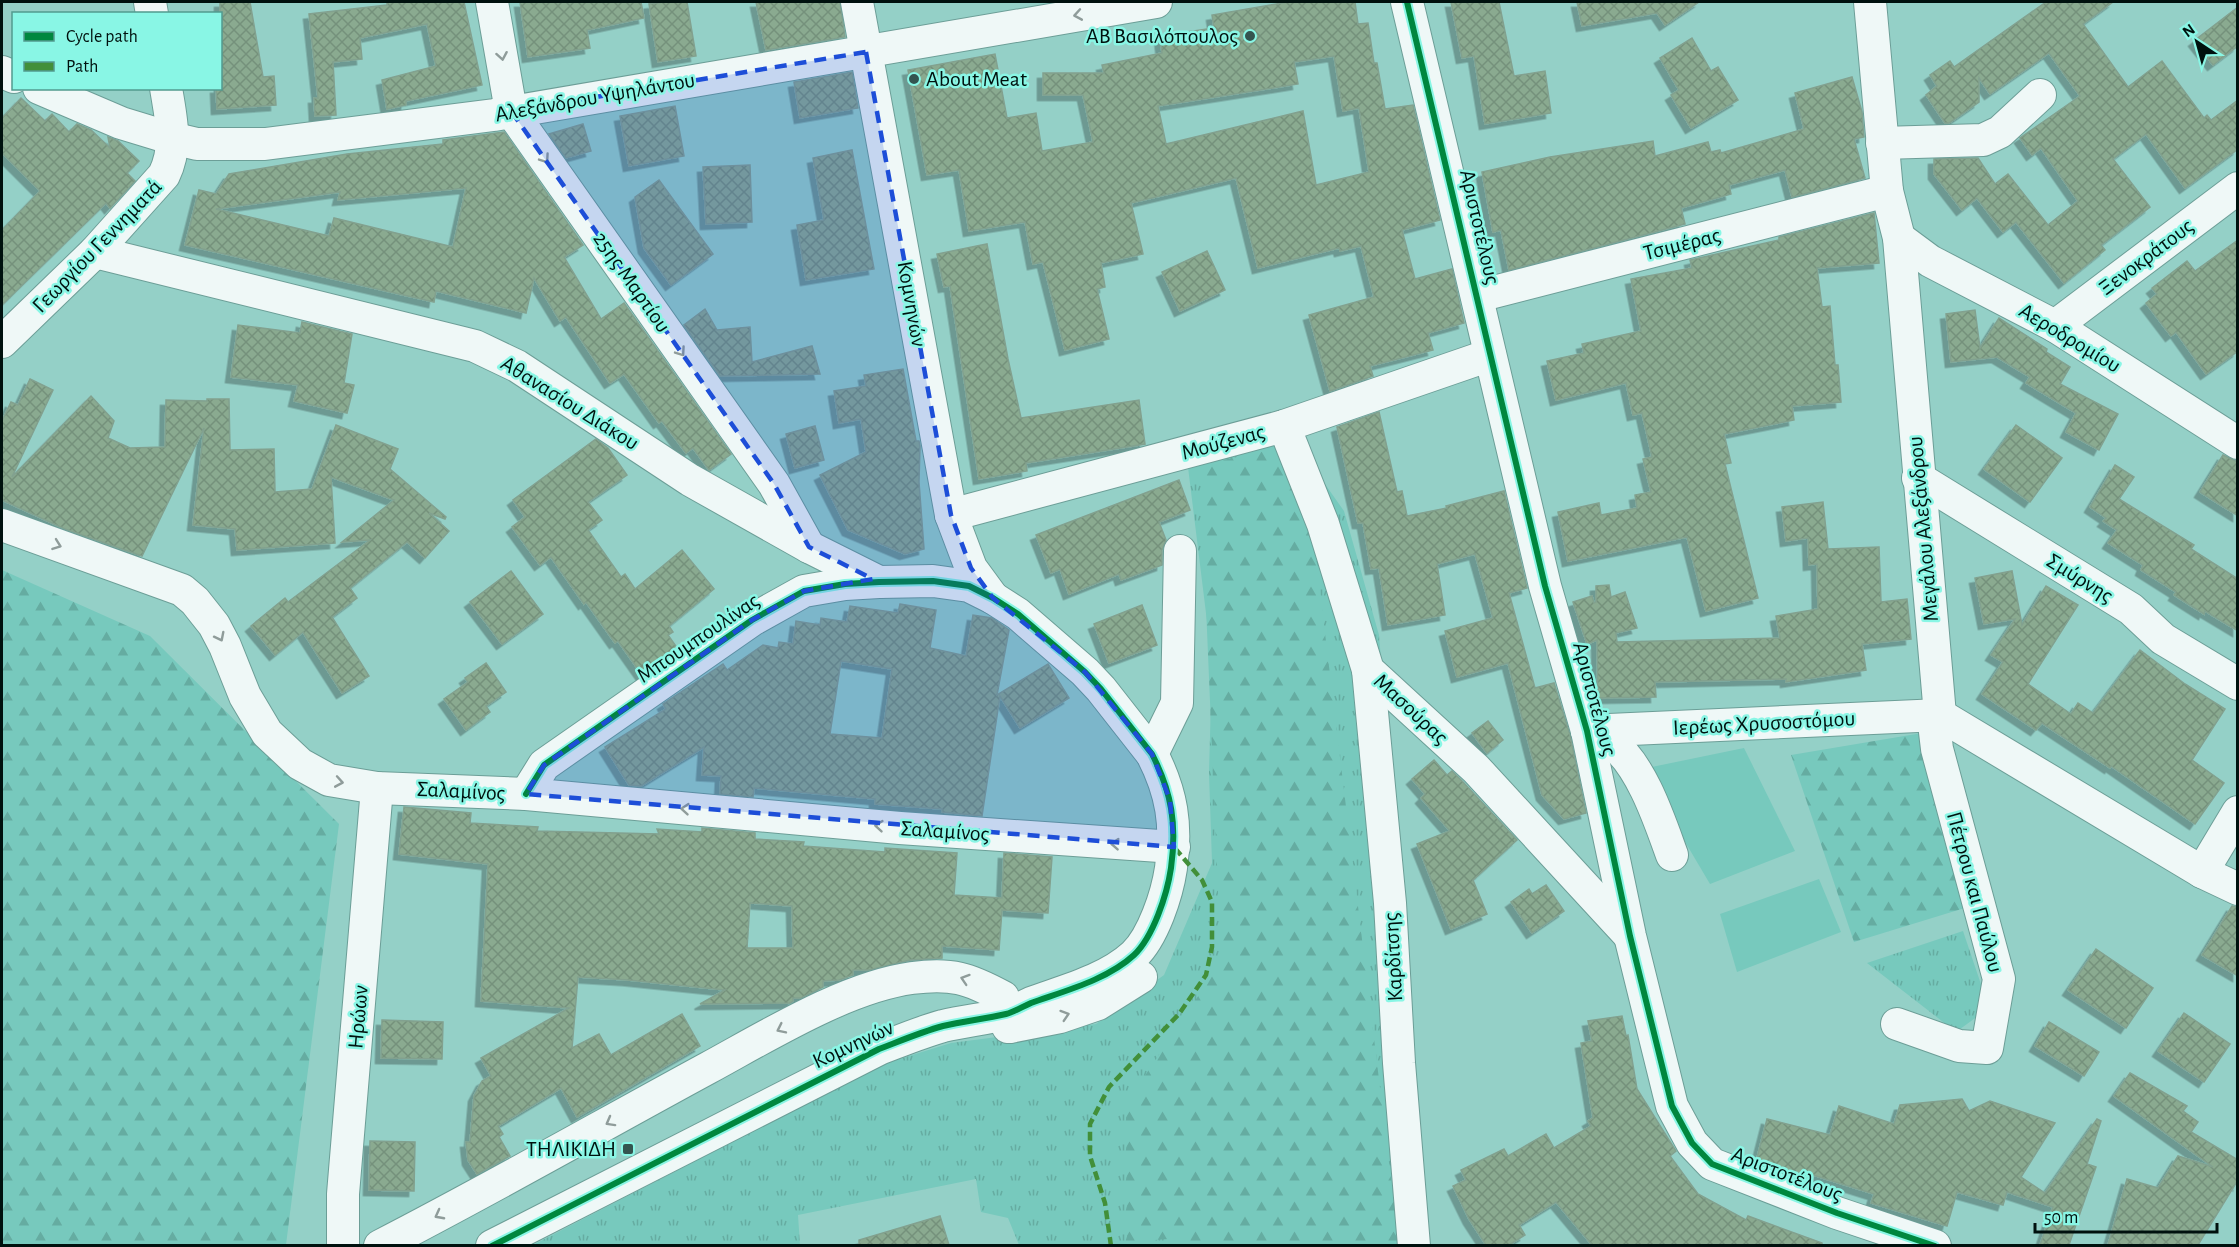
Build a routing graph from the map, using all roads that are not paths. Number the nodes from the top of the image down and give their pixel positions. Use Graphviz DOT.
graph roads {
  1 [pos="492,2"];
  2 [pos="857,2"];
  3 [pos="1156,2"];
  4 [pos="1407,2"];
  5 [pos="1870,2"];
  6 [pos="866,52"];
  7 [pos="44,90"];
  8 [pos="166,90"];
  9 [pos="2040,95"];
  10 [pos="511,111"];
  11 [pos="174,139"];
  12 [pos="1882,143"];
  13 [pos="2238,188"];
  14 [pos="1887,191"];
  15 [pos="1899,238"];
  16 [pos="95,252"];
  17 [pos="1478,296"];
  18 [pos="2055,326"];
  19 [pos="2,342"];
  20 [pos="1490,355"];
  21 [pos="1284,426"];
  22 [pos="2238,443"];
  23 [pos="1918,478"];
  24 [pos="951,515"];
  25 [pos="2,525"];
  26 [pos="809,547"];
  27 [pos="1180,551"];
  28 [pos="879,582"];
  29 [pos="993,598"];
  30 [pos="1368,670"];
  31 [pos="2238,684"];
  32 [pos="1940,715"];
  33 [pos="1587,730"];
  34 [pos="1152,754"];
  35 [pos="377,788"];
  36 [pos="526,794"];
  37 [pos="2238,812"];
  38 [pos="1174,848"];
  39 [pos="1672,855"];
  40 [pos="2202,872"];
  41 [pos="2238,889"];
  42 [pos="1630,936"];
  43 [pos="1008,1020"];
  44 [pos="1897,1024"];
  45 [pos="344,1245"];
  46 [pos="380,1245"];
  47 [pos="492,1245"];
  48 [pos="1414,1245"];
  49 [pos="1935,1245"];
  1 -- 10 [label="street, 25ης Μαρτίου, one-way"];
  2 -- 6 [label="street, Κομνηνών"];
  3 -- 6 [label="street, Αλεξάνδρου Υψηλάντου, one-way"];
  4 -- 17 [label="street, Αριστοτέλους"];
  5 -- 12 [label="street, Μεγάλου Αλεξάνδρου"];
  6 -- 10 [label="street, Αλεξάνδρου Υψηλάντου"];
  6 -- 24 [label="street, Κομνηνών"];
  7 -- 11 [label="street, Αλεξάνδρου Υψηλάντου"];
  8 -- 11 [label="street"];
  9 -- 12 [label="street"];
  10 -- 11 [label="street, Αλεξάνδρου Υψηλάντου"];
  10 -- 26 [label="street, 25ης Μαρτίου, one-way"];
  11 -- 16 [label="street, Γεωργίου Γεννηματά"];
  12 -- 14 [label="street, Μεγάλου Αλεξάνδρου"];
  13 -- 18 [label="street, Ξενοκράτους"];
  14 -- 15 [label="street, Μεγάλου Αλεξάνδρου"];
  14 -- 17 [label="street, Τσιμέρας"];
  15 -- 18 [label="street, Αεροδρομίου"];
  15 -- 23 [label="street, Μεγάλου Αλεξάνδρου"];
  16 -- 19 [label="street, Γεωργίου Γεννηματά"];
  16 -- 26 [label="street, Αθανασίου Διάκου"];
  17 -- 20 [label="street, Αριστοτέλους"];
  18 -- 22 [label="street, Αεροδρομίου"];
  20 -- 21 [label="street, Μούζενας"];
  20 -- 33 [label="street, Αριστοτέλους"];
  21 -- 24 [label="street, Μούζενας"];
  21 -- 30 [label="street, Μασούρας"];
  23 -- 31 [label="street, Σμύρνης"];
  23 -- 32 [label="street, Μεγάλου Αλεξάνδρου"];
  24 -- 29 [label="street, Κομνηνών"];
  25 -- 35 [label="street, Σαλαμίνος, one-way"];
  26 -- 28 [label="street, Αθανασίου Διάκου"];
  27 -- 34 [label="street"];
  28 -- 29 [label="street, Μπουμπουλίνας"];
  28 -- 36 [label="street, Μπουμπουλίνας"];
  29 -- 34 [label="street, Μπουμπουλίνας"];
  30 -- 42 [label="street, Μασούρας"];
  30 -- 48 [label="street, Καρδίτσης"];
  32 -- 33 [label="street, Ιερέως Χρυσοστόμου"];
  32 -- 40 [label="street"];
  32 -- 44 [label="street, Πέτρου και Παύλου"];
  33 -- 39 [label="street"];
  33 -- 42 [label="street, Αριστοτέλους"];
  34 -- 38 [label="street, Μπουμπουλίνας"];
  35 -- 36 [label="street, Σαλαμίνος"];
  35 -- 45 [label="street, Ηρώων"];
  38 -- 36 [label="street, Σαλαμίνος, one-way"];
  37 -- 40 [label="street"];
  38 -- 43 [label="street, Κομνηνών"];
  40 -- 41 [label="street"];
  42 -- 49 [label="street, Αριστοτέλους"];
  43 -- 46 [label="street, one-way"];
  43 -- 47 [label="street, Κομνηνών"];
}
